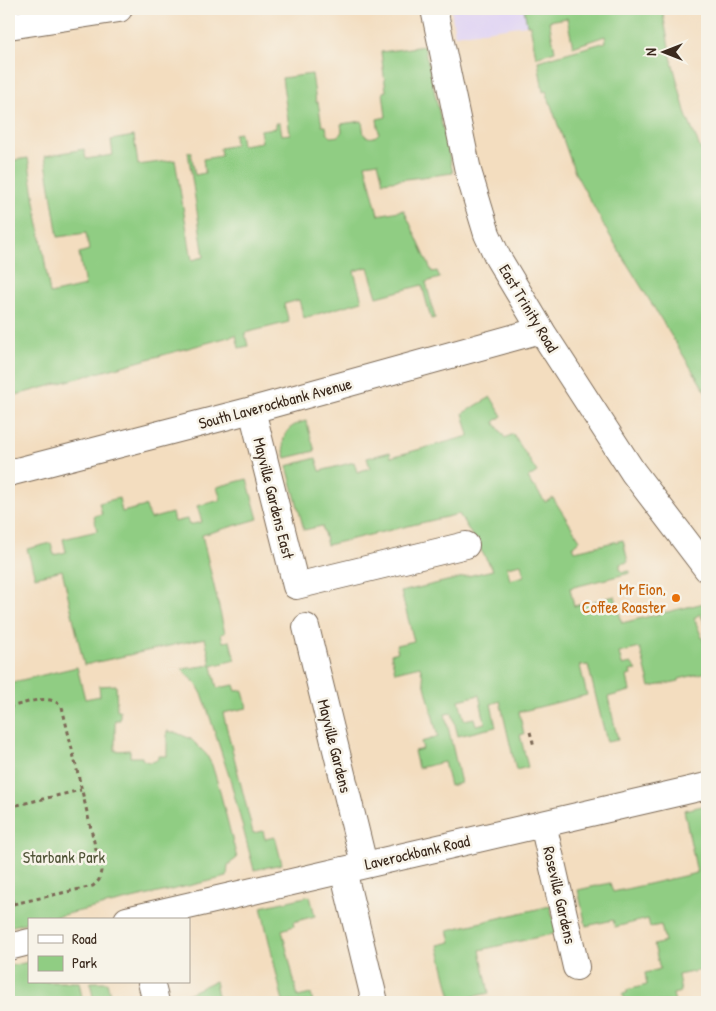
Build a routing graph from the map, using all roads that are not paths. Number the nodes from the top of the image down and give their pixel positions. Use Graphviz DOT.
graph roads {
  1 [pos="118,9"];
  2 [pos="434,9"];
  3 [pos="9,26"];
  4 [pos="541,330"];
  5 [pos="252,410"];
  6 [pos="9,473"];
  7 [pos="466,545"];
  8 [pos="707,570"];
  9 [pos="306,627"];
  10 [pos="707,786"];
  11 [pos="543,824"];
  12 [pos="354,867"];
  13 [pos="136,918"];
  14 [pos="28,942"];
  15 [pos="9,947"];
  16 [pos="576,967"];
  17 [pos="152,984"];
  18 [pos="156,1002"];
  19 [pos="375,1002"];
  1 -- 3 [label="street"];
  2 -- 4 [label="street, East Trinity Road"];
  4 -- 5 [label="street, South Laverockbank Avenue"];
  4 -- 8 [label="street, East Trinity Road"];
  5 -- 6 [label="street, South Laverockbank Avenue"];
  5 -- 7 [label="street, Mayville Gardens East"];
  9 -- 12 [label="street, Mayville Gardens"];
  10 -- 11 [label="street, Laverockbank Road"];
  11 -- 12 [label="street, Laverockbank Road"];
  11 -- 16 [label="street, Roseville Gardens"];
  12 -- 13 [label="street, Laverockbank Road"];
  12 -- 19 [label="street, Mayville Gardens"];
  14 -- 15 [label="street"];
  17 -- 18 [label="street"];
}
